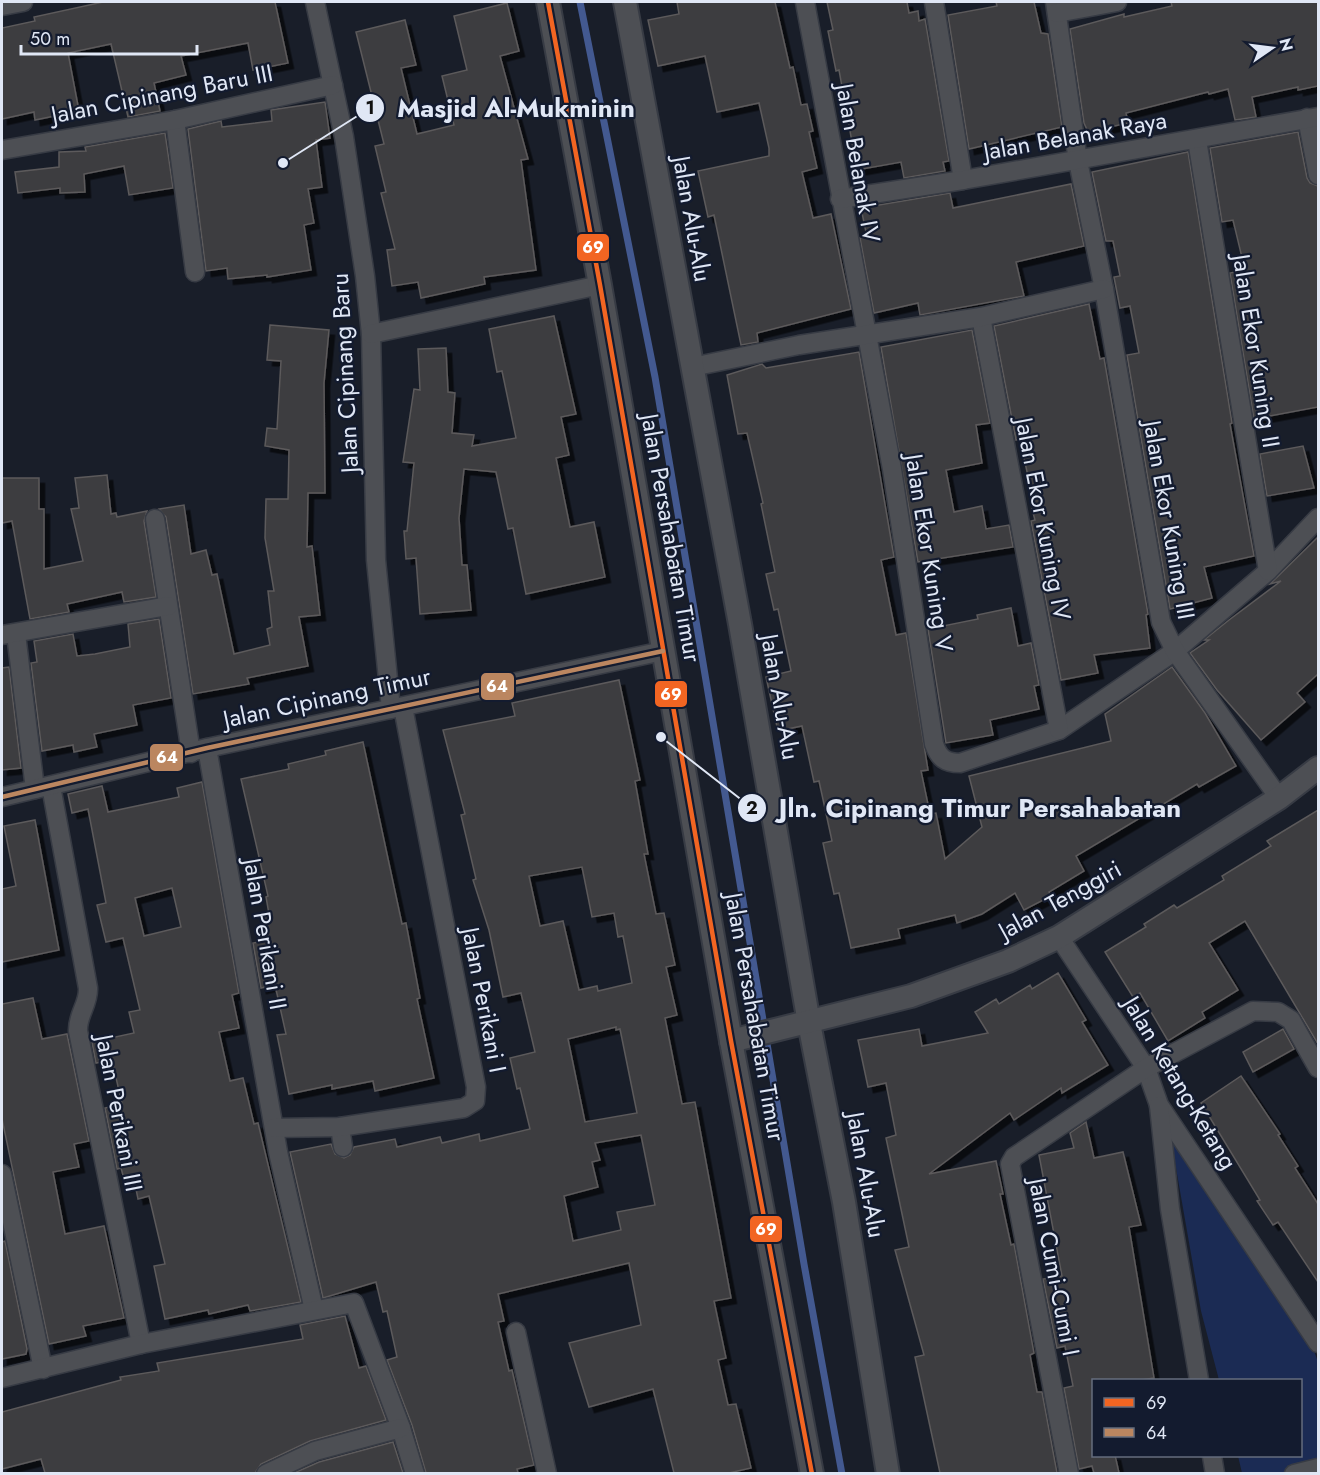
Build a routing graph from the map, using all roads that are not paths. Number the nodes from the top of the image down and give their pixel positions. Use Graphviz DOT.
graph roads {
  1 [pos="22,2"];
  2 [pos="315,2"];
  3 [pos="548,2"];
  4 [pos="625,2"];
  5 [pos="805,2"];
  6 [pos="934,2"];
  7 [pos="1117,2"];
  8 [pos="2,6"];
  9 [pos="1056,7"];
  10 [pos="333,85"];
  11 [pos="1313,118"];
  12 [pos="175,120"];
  13 [pos="1197,140"];
  14 [pos="2,150"];
  15 [pos="1078,161"];
  16 [pos="1318,174"];
  17 [pos="963,180"];
  18 [pos="840,199"];
  19 [pos="195,272"];
  20 [pos="600,285"];
  21 [pos="1104,289"];
  22 [pos="981,317"];
  23 [pos="371,334"];
  24 [pos="866,334"];
  25 [pos="692,367"];
  26 [pos="1318,518"];
  27 [pos="155,519"];
  28 [pos="1268,571"];
  29 [pos="168,606"];
  30 [pos="9,634"];
  31 [pos="663,651"];
  32 [pos="1175,651"];
  33 [pos="397,708"];
  34 [pos="1059,730"];
  35 [pos="199,750"];
  36 [pos="1318,768"];
  37 [pos="43,788"];
  38 [pos="2,797"];
  39 [pos="1279,798"];
  40 [pos="1059,937"];
  41 [pos="799,1026"];
  42 [pos="739,1040"];
  43 [pos="1146,1068"];
  44 [pos="1318,1068"];
  45 [pos="1159,1105"];
  46 [pos="340,1127"];
  47 [pos="274,1128"];
  48 [pos="343,1147"];
  49 [pos="2,1174"];
  50 [pos="315,1310"];
  51 [pos="516,1332"];
  52 [pos="1318,1343"];
  53 [pos="141,1344"];
  54 [pos="43,1369"];
  55 [pos="2,1378"];
  56 [pos="1200,1379"];
  57 [pos="401,1428"];
  58 [pos="1212,1457"];
  59 [pos="1318,1468"];
  60 [pos="266,1473"];
  61 [pos="415,1473"];
  62 [pos="547,1473"];
  63 [pos="812,1473"];
  64 [pos="888,1473"];
  65 [pos="1069,1473"];
  66 [pos="1215,1473"];
  67 [pos="1294,1473"];
  1 -- 8 [label="street"];
  2 -- 10 [label="street, Jalan Cipinang Baru"];
  3 -- 20 [label="street, Jalan Persahabatan Timur"];
  4 -- 25 [label="street, Jalan Alu-Alu"];
  5 -- 18 [label="street, Jalan Belanak IV"];
  6 -- 17 [label="street"];
  7 -- 9 [label="street"];
  9 -- 15 [label="street, Jalan Ekor Kuning III"];
  10 -- 12 [label="street, Jalan Cipinang Baru III"];
  10 -- 23 [label="street, Jalan Cipinang Baru"];
  11 -- 13 [label="street, Jalan Belanak Raya"];
  11 -- 16 [label="street"];
  12 -- 14 [label="street, Jalan Cipinang Baru III"];
  12 -- 19 [label="street"];
  13 -- 15 [label="street, Jalan Belanak Raya"];
  13 -- 28 [label="street, Jalan Ekor Kuning II"];
  15 -- 17 [label="street, Jalan Belanak Raya"];
  15 -- 21 [label="street, Jalan Ekor Kuning III"];
  17 -- 18 [label="street, Jalan Belanak Raya"];
  18 -- 24 [label="street, Jalan Belanak IV"];
  20 -- 23 [label="street"];
  20 -- 31 [label="street, Jalan Persahabatan Timur"];
  21 -- 22 [label="street"];
  21 -- 32 [label="street, Jalan Ekor Kuning III"];
  22 -- 24 [label="street"];
  22 -- 34 [label="street, Jalan Ekor Kuning IV"];
  23 -- 33 [label="street, Jalan Cipinang Baru"];
  24 -- 25 [label="street"];
  24 -- 34 [label="street, Jalan Ekor Kuning V"];
  25 -- 41 [label="street, Jalan Alu-Alu"];
  26 -- 28 [label="street"];
  27 -- 29 [label="street, Jalan Perikani II"];
  28 -- 32 [label="street"];
  29 -- 30 [label="street"];
  29 -- 35 [label="street, Jalan Perikani II"];
  30 -- 37 [label="street, Jalan Perikani III"];
  31 -- 33 [label="street, Jalan Cipinang Timur"];
  31 -- 42 [label="street, Jalan Persahabatan Timur"];
  32 -- 34 [label="street"];
  32 -- 39 [label="street, Jalan Ekor Kuning III"];
  33 -- 35 [label="street, Jalan Cipinang Timur"];
  33 -- 46 [label="street, Jalan Perikani I"];
  35 -- 37 [label="street, Jalan Cipinang Timur"];
  35 -- 47 [label="street, Jalan Perikani II"];
  36 -- 39 [label="street, Jalan Tenggiri"];
  37 -- 38 [label="street, Jalan Cipinang Timur"];
  37 -- 53 [label="street, Jalan Perikani III"];
  39 -- 40 [label="street, Jalan Tenggiri"];
  40 -- 41 [label="street, Jalan Tenggiri"];
  40 -- 43 [label="street, Jalan Ketang-Ketang"];
  41 -- 42 [label="street, Jalan Tenggiri"];
  41 -- 64 [label="street, Jalan Alu-Alu"];
  42 -- 63 [label="street, Jalan Persahabatan Timur"];
  43 -- 44 [label="street"];
  43 -- 45 [label="street, Jalan Ketang-Ketang"];
  43 -- 65 [label="street, Jalan Cumi-Cumi I"];
  45 -- 52 [label="street, Jalan Ketang-Ketang"];
  45 -- 56 [label="street"];
  46 -- 47 [label="street, Jalan Perikani I"];
  46 -- 48 [label="street"];
  47 -- 50 [label="street, Jalan Perikani II"];
  49 -- 54 [label="street"];
  50 -- 53 [label="street"];
  50 -- 57 [label="street"];
  51 -- 62 [label="street"];
  53 -- 54 [label="street"];
  54 -- 55 [label="street"];
  57 -- 60 [label="street"];
  57 -- 61 [label="street"];
  58 -- 66 [label="street"];
  59 -- 67 [label="street"];
}
